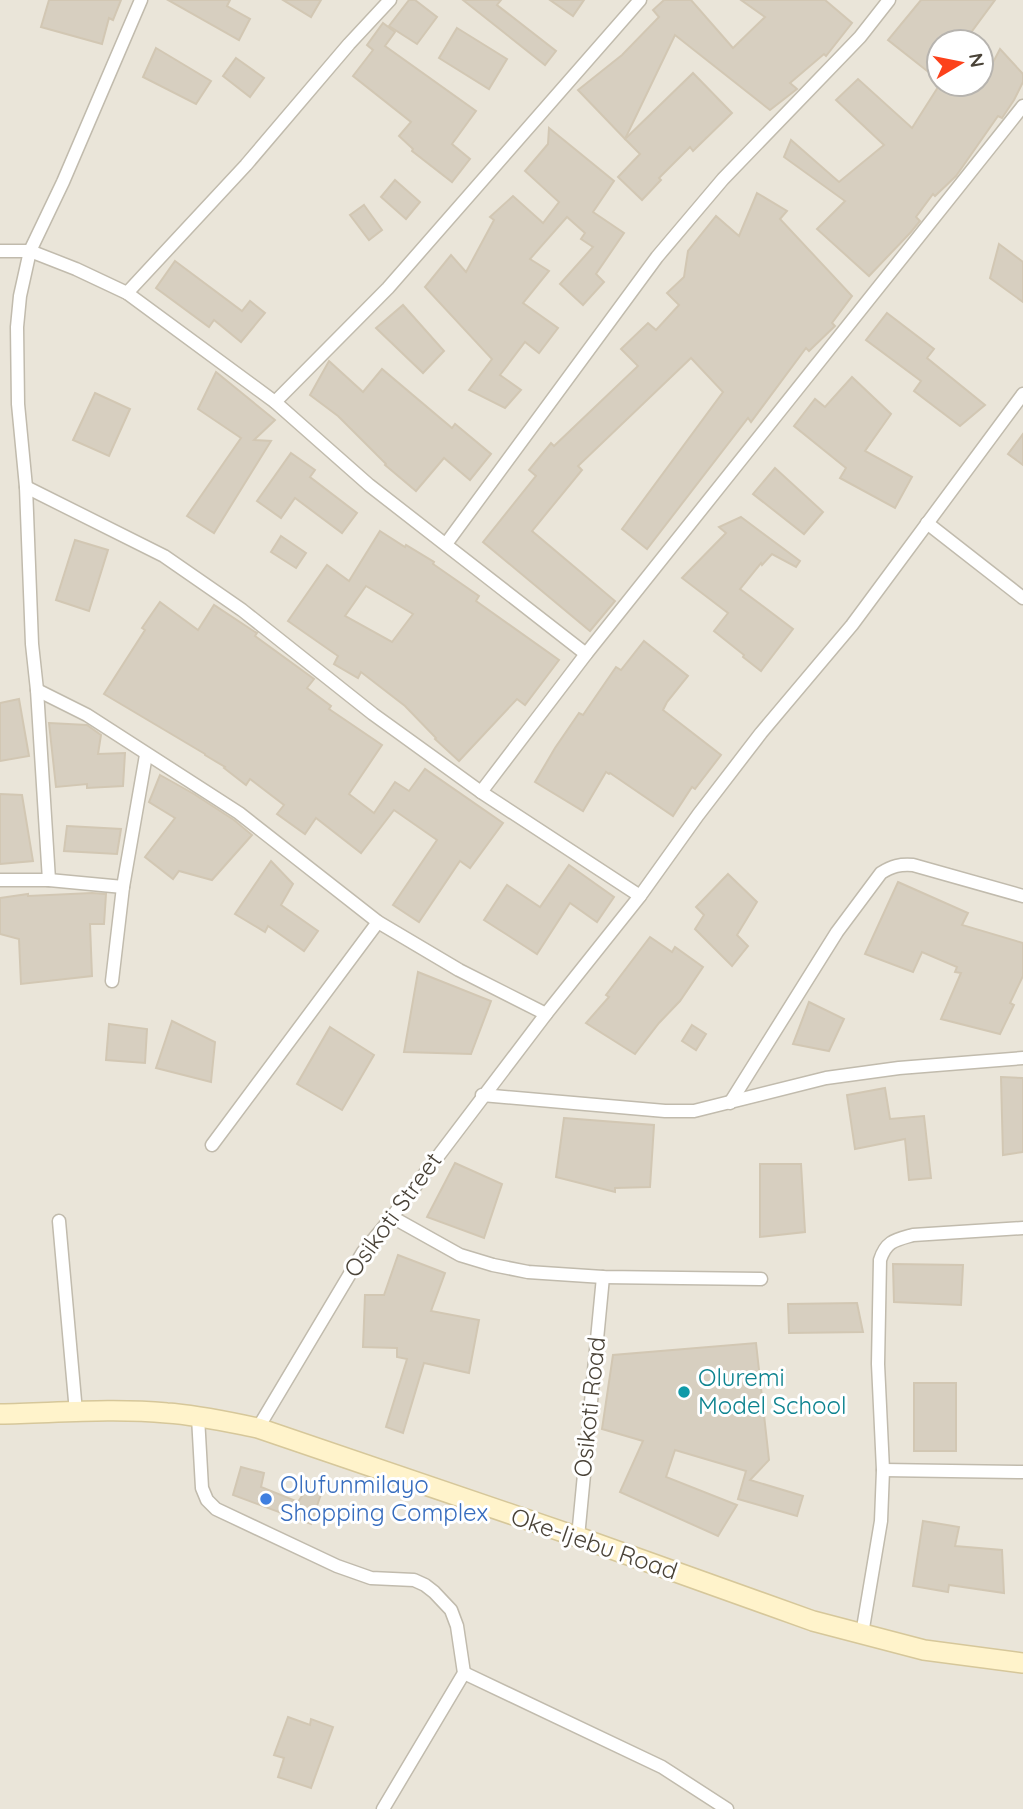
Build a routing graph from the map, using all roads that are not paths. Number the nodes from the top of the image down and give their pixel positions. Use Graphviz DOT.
graph roads {
  1 [pos="141,0"];
  2 [pos="390,0"];
  3 [pos="640,0"];
  4 [pos="889,0"];
  5 [pos="1022,109"];
  6 [pos="0,251"];
  7 [pos="30,251"];
  8 [pos="127,293"];
  9 [pos="1023,394"];
  10 [pos="275,402"];
  11 [pos="26,487"];
  12 [pos="927,523"];
  13 [pos="446,544"];
  14 [pos="1023,598"];
  15 [pos="586,654"];
  16 [pos="37,690"];
  17 [pos="146,755"];
  18 [pos="481,792"];
  19 [pos="0,880"];
  20 [pos="49,880"];
  21 [pos="123,887"];
  22 [pos="640,896"];
  23 [pos="1023,896"];
  24 [pos="378,922"];
  25 [pos="112,981"];
  26 [pos="545,1014"];
  27 [pos="1023,1058"];
  28 [pos="482,1095"];
  29 [pos="730,1103"];
  30 [pos="212,1144"];
  31 [pos="392,1217"];
  32 [pos="59,1221"];
  33 [pos="1023,1228"];
  34 [pos="603,1277"];
  35 [pos="761,1279"];
  36 [pos="76,1412"];
  37 [pos="0,1414"];
  38 [pos="198,1417"];
  39 [pos="258,1428"];
  40 [pos="883,1469"];
  41 [pos="1023,1472"];
  42 [pos="578,1537"];
  43 [pos="862,1634"];
  44 [pos="1023,1664"];
  45 [pos="464,1673"];
  46 [pos="383,1809"];
  47 [pos="727,1809"];
  1 -- 7 [label="street"];
  2 -- 8 [label="street"];
  3 -- 10 [label="street"];
  4 -- 13 [label="street"];
  5 -- 15 [label="street"];
  6 -- 7 [label="street"];
  7 -- 8 [label="street"];
  7 -- 11 [label="street"];
  8 -- 10 [label="street"];
  9 -- 12 [label="street, Osikoti Street"];
  10 -- 13 [label="street"];
  11 -- 16 [label="street"];
  11 -- 18 [label="street"];
  12 -- 14 [label="street"];
  12 -- 22 [label="street, Osikoti Street"];
  13 -- 15 [label="street"];
  15 -- 18 [label="street"];
  16 -- 17 [label="street"];
  16 -- 20 [label="street"];
  17 -- 21 [label="street"];
  17 -- 24 [label="street"];
  18 -- 22 [label="street"];
  19 -- 20 [label="street"];
  20 -- 21 [label="street"];
  21 -- 25 [label="street"];
  22 -- 26 [label="street, Osikoti Street"];
  23 -- 29 [label="street"];
  24 -- 26 [label="street"];
  24 -- 30 [label="street"];
  26 -- 28 [label="street, Osikoti Street"];
  27 -- 29 [label="street"];
  28 -- 29 [label="street"];
  28 -- 31 [label="street, Osikoti Street"];
  31 -- 34 [label="street"];
  31 -- 39 [label="street, Osikoti Street"];
  32 -- 36 [label="street"];
  33 -- 40 [label="street"];
  34 -- 35 [label="street"];
  34 -- 42 [label="street, Osikoti Road"];
  36 -- 37 [label="main road, Oke-Ijebu Road"];
  36 -- 38 [label="main road, Oke-Ijebu Road"];
  38 -- 39 [label="main road, Oke-Ijebu Road"];
  38 -- 45 [label="street"];
  39 -- 42 [label="main road, Oke-Ijebu Road"];
  40 -- 41 [label="street"];
  40 -- 43 [label="street"];
  42 -- 43 [label="main road, Oke-Ijebu Road"];
  43 -- 44 [label="main road, Oke-Ijebu Road"];
  45 -- 46 [label="street"];
  45 -- 47 [label="street"];
}
